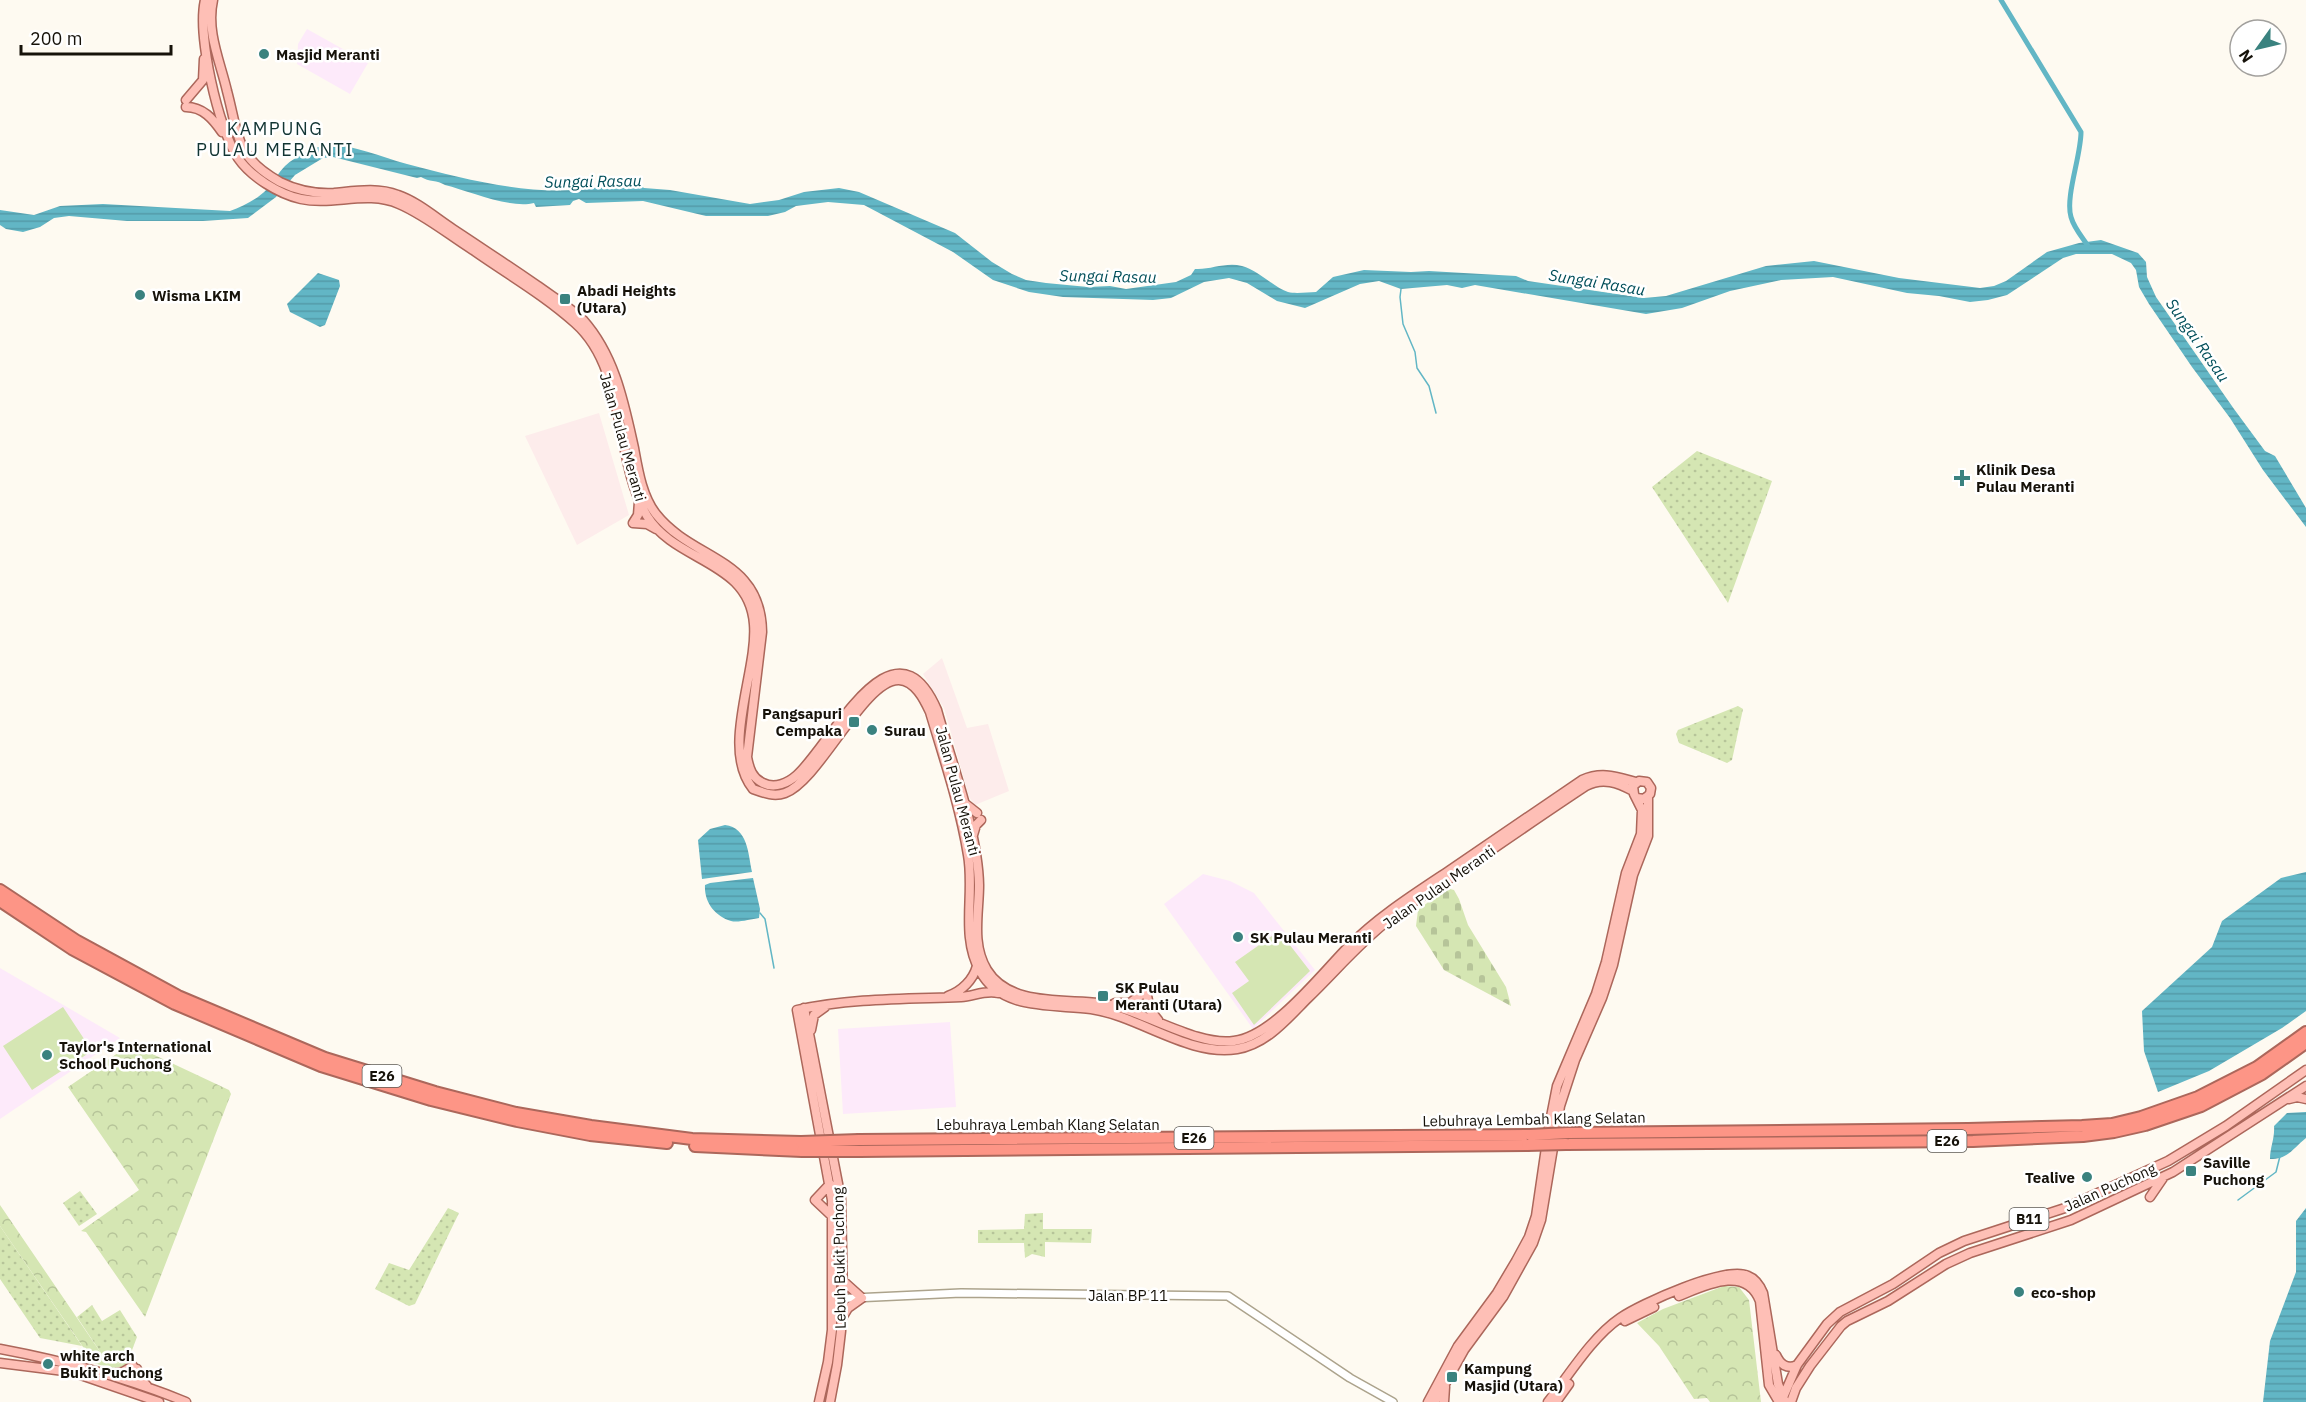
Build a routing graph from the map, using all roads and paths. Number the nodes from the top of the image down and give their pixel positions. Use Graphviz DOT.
graph roads {
  1 [pos="205,0"];
  2 [pos="213,0"];
  3 [pos="203,41"];
  4 [pos="226,137"];
  5 [pos="262,176"];
  6 [pos="294,193"];
  7 [pos="638,495"];
  8 [pos="659,532"];
  9 [pos="1636,782"];
  10 [pos="1635,795"];
  11 [pos="1648,796"];
  12 [pos="963,802"];
  13 [pos="972,837"];
  14 [pos="0,890"];
  15 [pos="0,901"];
  16 [pos="977,966"];
  17 [pos="1001,994"];
  18 [pos="947,996"];
  19 [pos="831,1004"];
  20 [pos="1109,1004"];
  21 [pos="801,1009"];
  22 [pos="1162,1023"];
  23 [pos="2306,1032"];
  24 [pos="811,1038"];
  25 [pos="2306,1044"];
  26 [pos="2306,1070"];
  27 [pos="2306,1086"];
  28 [pos="2285,1099"];
  29 [pos="2306,1099"];
  30 [pos="1567,1139"];
  31 [pos="802,1146"];
  32 [pos="2163,1177"];
  33 [pos="830,1183"];
  34 [pos="2148,1185"];
  35 [pos="2101,1191"];
  36 [pos="2150,1197"];
  37 [pos="833,1217"];
  38 [pos="841,1280"];
  39 [pos="843,1298"];
  40 [pos="862,1298"];
  41 [pos="832,1299"];
  42 [pos="1864,1299"];
  43 [pos="1862,1314"];
  44 [pos="841,1320"];
  45 [pos="1772,1343"];
  46 [pos="0,1349"];
  47 [pos="0,1363"];
  48 [pos="1797,1365"];
  49 [pos="106,1373"];
  50 [pos="1447,1377"];
  51 [pos="1769,1385"];
  52 [pos="147,1386"];
  53 [pos="1784,1401"];
  54 [pos="159,1402"];
  55 [pos="186,1402"];
  56 [pos="819,1402"];
  57 [pos="830,1402"];
  58 [pos="1393,1402"];
  59 [pos="1428,1402"];
  60 [pos="1435,1402"];
  61 [pos="1444,1402"];
  62 [pos="1548,1402"];
  63 [pos="1556,1402"];
  64 [pos="1770,1402"];
  1 -- 3 [label="main road, Jalan Pulau Meranti"];
  2 -- 5 [label="main road, Jalan Pulau Meranti"];
  3 -- 4 [label="main road, Jalan Pulau Meranti"];
  3 -- 4 [label="main road"];
  4 -- 5 [label="main road, Jalan Pulau Meranti"];
  5 -- 6 [label="main road, Jalan Pulau Meranti"];
  6 -- 7 [label="main road, Jalan Pulau Meranti"];
  6 -- 12 [label="main road, Jalan Pulau Meranti"];
  7 -- 8 [label="main road, Jalan Pulau Meranti"];
  7 -- 8 [label="main road"];
  8 -- 16 [label="main road, Jalan Pulau Meranti"];
  9 -- 10 [label="main road"];
  9 -- 11 [label="main road"];
  9 -- 22 [label="main road, Jalan Pulau Meranti"];
  10 -- 11 [label="main road"];
  10 -- 17 [label="main road, Jalan Pulau Meranti"];
  10 -- 59 [label="main road"];
  11 -- 50 [label="main road"];
  12 -- 13 [label="main road, Jalan Pulau Meranti"];
  12 -- 13 [label="main road"];
  13 -- 20 [label="main road, Jalan Pulau Meranti"];
  14 -- 31 [label="highway, Lebuhraya Lembah Klang Selatan / E26"];
  15 -- 31 [label="highway, Lebuhraya Lembah Klang Selatan / E26"];
  16 -- 17 [label="main road, Jalan Pulau Meranti"];
  16 -- 18 [label="main road"];
  17 -- 18 [label="main road"];
  18 -- 19 [label="main road"];
  19 -- 21 [label="main road"];
  19 -- 24 [label="main road"];
  20 -- 22 [label="main road, Jalan Pulau Meranti"];
  20 -- 22 [label="main road"];
  21 -- 24 [label="main road, Lebuh Bukit Puchong"];
  21 -- 33 [label="main road, Lebuh Bukit Puchong"];
  23 -- 30 [label="highway, Lebuhraya Lembah Klang Selatan / E26"];
  24 -- 38 [label="main road, Lebuh Bukit Puchong"];
  25 -- 30 [label="highway, Lebuhraya Lembah Klang Selatan / E26"];
  26 -- 35 [label="main road, Jalan Puchong / B11"];
  27 -- 28 [label="main road, Jalan Puchong / B11"];
  28 -- 29 [label="main road"];
  28 -- 32 [label="main road, Jalan Puchong / B11"];
  30 -- 31 [label="highway, Lebuhraya Lembah Klang Selatan / E26, bridge"];
  32 -- 34 [label="main road, Jalan Puchong / B11"];
  32 -- 36 [label="main road"];
  33 -- 37 [label="main road, Lebuh Bukit Puchong"];
  33 -- 37 [label="main road"];
  34 -- 35 [label="main road"];
  34 -- 43 [label="main road, Jalan Puchong / B11"];
  35 -- 42 [label="main road, Jalan Puchong / B11"];
  37 -- 41 [label="main road, Lebuh Bukit Puchong"];
  38 -- 39 [label="main road, Lebuh Bukit Puchong"];
  38 -- 40 [label="main road"];
  39 -- 40 [label="street, Jalan BP 11"];
  39 -- 41 [label="street, Jalan BP 11"];
  39 -- 44 [label="main road, Lebuh Bukit Puchong"];
  40 -- 44 [label="main road"];
  40 -- 58 [label="street, Jalan BP 11"];
  41 -- 56 [label="main road, Lebuh Bukit Puchong"];
  42 -- 43 [label="main road"];
  42 -- 48 [label="main road, Jalan Puchong / B11"];
  43 -- 53 [label="main road, Jalan Puchong / B11"];
  44 -- 57 [label="main road, Lebuh Bukit Puchong"];
  45 -- 48 [label="main road"];
  45 -- 53 [label="main road"];
  45 -- 62 [label="main road"];
  46 -- 49 [label="main road"];
  47 -- 54 [label="main road"];
  48 -- 53 [label="main road, Jalan Puchong / B11"];
  49 -- 52 [label="main road"];
  49 -- 52 [label="main road"];
  50 -- 60 [label="main road"];
  50 -- 61 [label="main road"];
  51 -- 53 [label="main road"];
  51 -- 63 [label="main road"];
  51 -- 64 [label="main road"];
  52 -- 55 [label="main road"];
}
